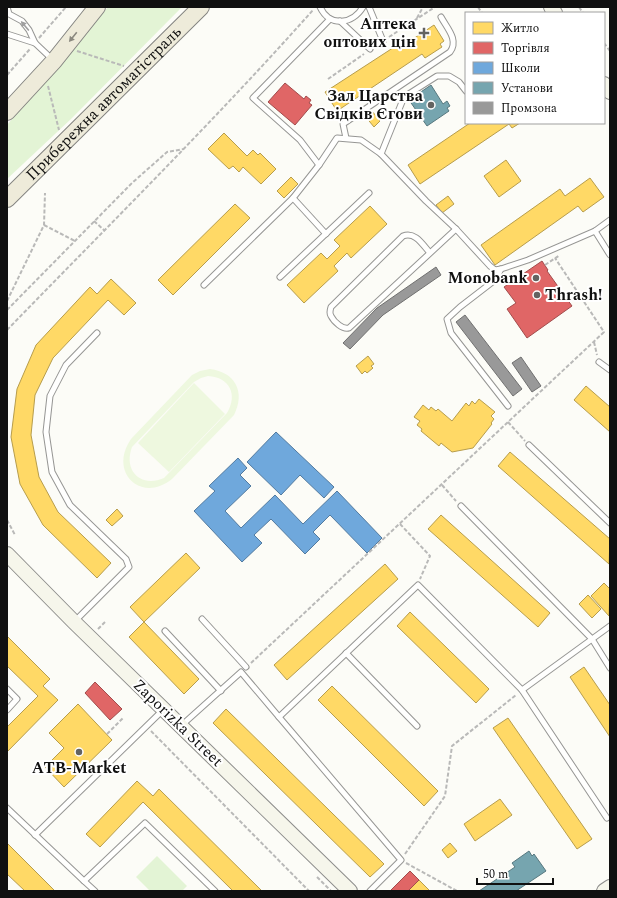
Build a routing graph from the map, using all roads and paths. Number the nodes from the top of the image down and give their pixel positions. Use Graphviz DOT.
graph roads {
  1 [pos="66,7"];
  2 [pos="97,7"];
  3 [pos="201,7"];
  4 [pos="315,7"];
  5 [pos="320,7"];
  6 [pos="364,7"];
  7 [pos="369,7"];
  8 [pos="423,7"];
  9 [pos="479,7"];
  10 [pos="7,8"];
  11 [pos="482,12"];
  12 [pos="8,14"];
  13 [pos="441,17"];
  14 [pos="330,19"];
  15 [pos="417,19"];
  16 [pos="340,21"];
  17 [pos="7,34"];
  18 [pos="383,41"];
  19 [pos="35,43"];
  20 [pos="71,49"];
  21 [pos="370,49"];
  22 [pos="54,61"];
  23 [pos="124,66"];
  24 [pos="7,75"];
  25 [pos="48,86"];
  26 [pos="465,90"];
  27 [pos="10,107"];
  28 [pos="59,130"];
  29 [pos="346,138"];
  30 [pos="185,149"];
  31 [pos="381,154"];
  32 [pos="319,165"];
  33 [pos="45,193"];
  34 [pos="369,193"];
  35 [pos="292,198"];
  36 [pos="7,199"];
  37 [pos="610,220"];
  38 [pos="94,221"];
  39 [pos="44,225"];
  40 [pos="456,229"];
  41 [pos="105,231"];
  42 [pos="595,231"];
  43 [pos="326,234"];
  44 [pos="75,241"];
  45 [pos="430,252"];
  46 [pos="610,255"];
  47 [pos="555,258"];
  48 [pos="501,269"];
  49 [pos="280,277"];
  50 [pos="204,285"];
  51 [pos="7,301"];
  52 [pos="7,310"];
  53 [pos="7,329"];
  54 [pos="98,332"];
  55 [pos="594,341"];
  56 [pos="599,362"];
  57 [pos="610,370"];
  58 [pos="508,406"];
  59 [pos="508,422"];
  60 [pos="529,445"];
  61 [pos="441,484"];
  62 [pos="461,506"];
  63 [pos="7,520"];
  64 [pos="610,523"];
  65 [pos="400,524"];
  66 [pos="16,535"];
  67 [pos="7,554"];
  68 [pos="418,585"];
  69 [pos="202,619"];
  70 [pos="74,622"];
  71 [pos="105,622"];
  72 [pos="610,626"];
  73 [pos="97,630"];
  74 [pos="165,631"];
  75 [pos="592,640"];
  76 [pos="346,654"];
  77 [pos="246,667"];
  78 [pos="610,668"];
  79 [pos="7,689"];
  80 [pos="522,690"];
  81 [pos="220,691"];
  82 [pos="163,709"];
  83 [pos="7,710"];
  84 [pos="279,717"];
  85 [pos="123,718"];
  86 [pos="146,726"];
  87 [pos="181,726"];
  88 [pos="417,726"];
  89 [pos="107,734"];
  90 [pos="7,808"];
  91 [pos="607,818"];
  92 [pos="35,835"];
  93 [pos="401,860"];
  94 [pos="84,881"];
  95 [pos="610,887"];
  96 [pos="95,891"];
  97 [pos="215,891"];
  98 [pos="309,891"];
  99 [pos="350,891"];
  100 [pos="370,891"];
  101 [pos="457,891"];
  102 [pos="604,891"];
  1 -- 19 [label="path"];
  2 -- 22 [label="main road, one-way"];
  3 -- 36 [label="main road, Прибережна автомагістраль"];
  4 -- 30 [label="path"];
  5 -- 14 [label="lane"];
  6 -- 16 [label="lane"];
  7 -- 18 [label="lane"];
  8 -- 15 [label="path"];
  9 -- 11 [label="path"];
  10 -- 12 [label="lane"];
  19 -- 12 [label="lane, one-way"];
  13 -- 29 [label="lane"];
  14 -- 16 [label="lane"];
  14 -- 32 [label="lane"];
  16 -- 21 [label="lane"];
  17 -- 19 [label="lane"];
  19 -- 22 [label="lane"];
  19 -- 24 [label="path"];
  20 -- 23 [label="path"];
  22 -- 27 [label="main road"];
  25 -- 28 [label="path"];
  26 -- 31 [label="lane"];
  29 -- 31 [label="lane"];
  29 -- 32 [label="lane"];
  30 -- 38 [label="path"];
  30 -- 41 [label="path"];
  31 -- 40 [label="lane"];
  32 -- 35 [label="lane"];
  33 -- 39 [label="path"];
  34 -- 43 [label="lane"];
  35 -- 43 [label="lane"];
  35 -- 50 [label="lane"];
  37 -- 42 [label="lane"];
  38 -- 41 [label="path"];
  38 -- 44 [label="path"];
  39 -- 44 [label="path"];
  39 -- 51 [label="path"];
  40 -- 45 [label="lane"];
  40 -- 48 [label="lane"];
  41 -- 53 [label="path"];
  42 -- 46 [label="lane"];
  42 -- 48 [label="lane"];
  43 -- 49 [label="lane"];
  44 -- 52 [label="path"];
  45 -- 45 [label="lane"];
  47 -- 55 [label="path"];
  48 -- 58 [label="lane"];
  54 -- 70 [label="lane"];
  55 -- 56 [label="path"];
  55 -- 59 [label="path"];
  56 -- 57 [label="lane"];
  59 -- 60 [label="path"];
  59 -- 61 [label="path"];
  60 -- 64 [label="lane"];
  61 -- 62 [label="path"];
  61 -- 65 [label="path"];
  62 -- 75 [label="lane"];
  63 -- 66 [label="path"];
  65 -- 68 [label="path"];
  65 -- 77 [label="path"];
  67 -- 70 [label="street, Zaporizka Street"];
  68 -- 76 [label="lane"];
  68 -- 80 [label="lane"];
  69 -- 77 [label="lane"];
  70 -- 82 [label="street, Zaporizka Street"];
  71 -- 73 [label="path"];
  72 -- 75 [label="lane"];
  74 -- 81 [label="lane"];
  75 -- 78 [label="lane"];
  75 -- 80 [label="lane"];
  76 -- 84 [label="lane"];
  76 -- 88 [label="lane"];
  79 -- 83 [label="lane"];
  80 -- 91 [label="lane"];
  80 -- 93 [label="path"];
  81 -- 84 [label="lane"];
  81 -- 87 [label="lane"];
  82 -- 86 [label="lane"];
  82 -- 87 [label="street, Zaporizka Street"];
  84 -- 93 [label="lane"];
  85 -- 89 [label="path"];
  86 -- 92 [label="lane"];
  86 -- 98 [label="path"];
  87 -- 99 [label="street, Zaporizka Street"];
  90 -- 92 [label="lane"];
  92 -- 94 [label="lane"];
  93 -- 100 [label="lane"];
  93 -- 101 [label="path"];
  94 -- 96 [label="lane"];
  94 -- 97 [label="lane"];
  95 -- 102 [label="street"];
}
